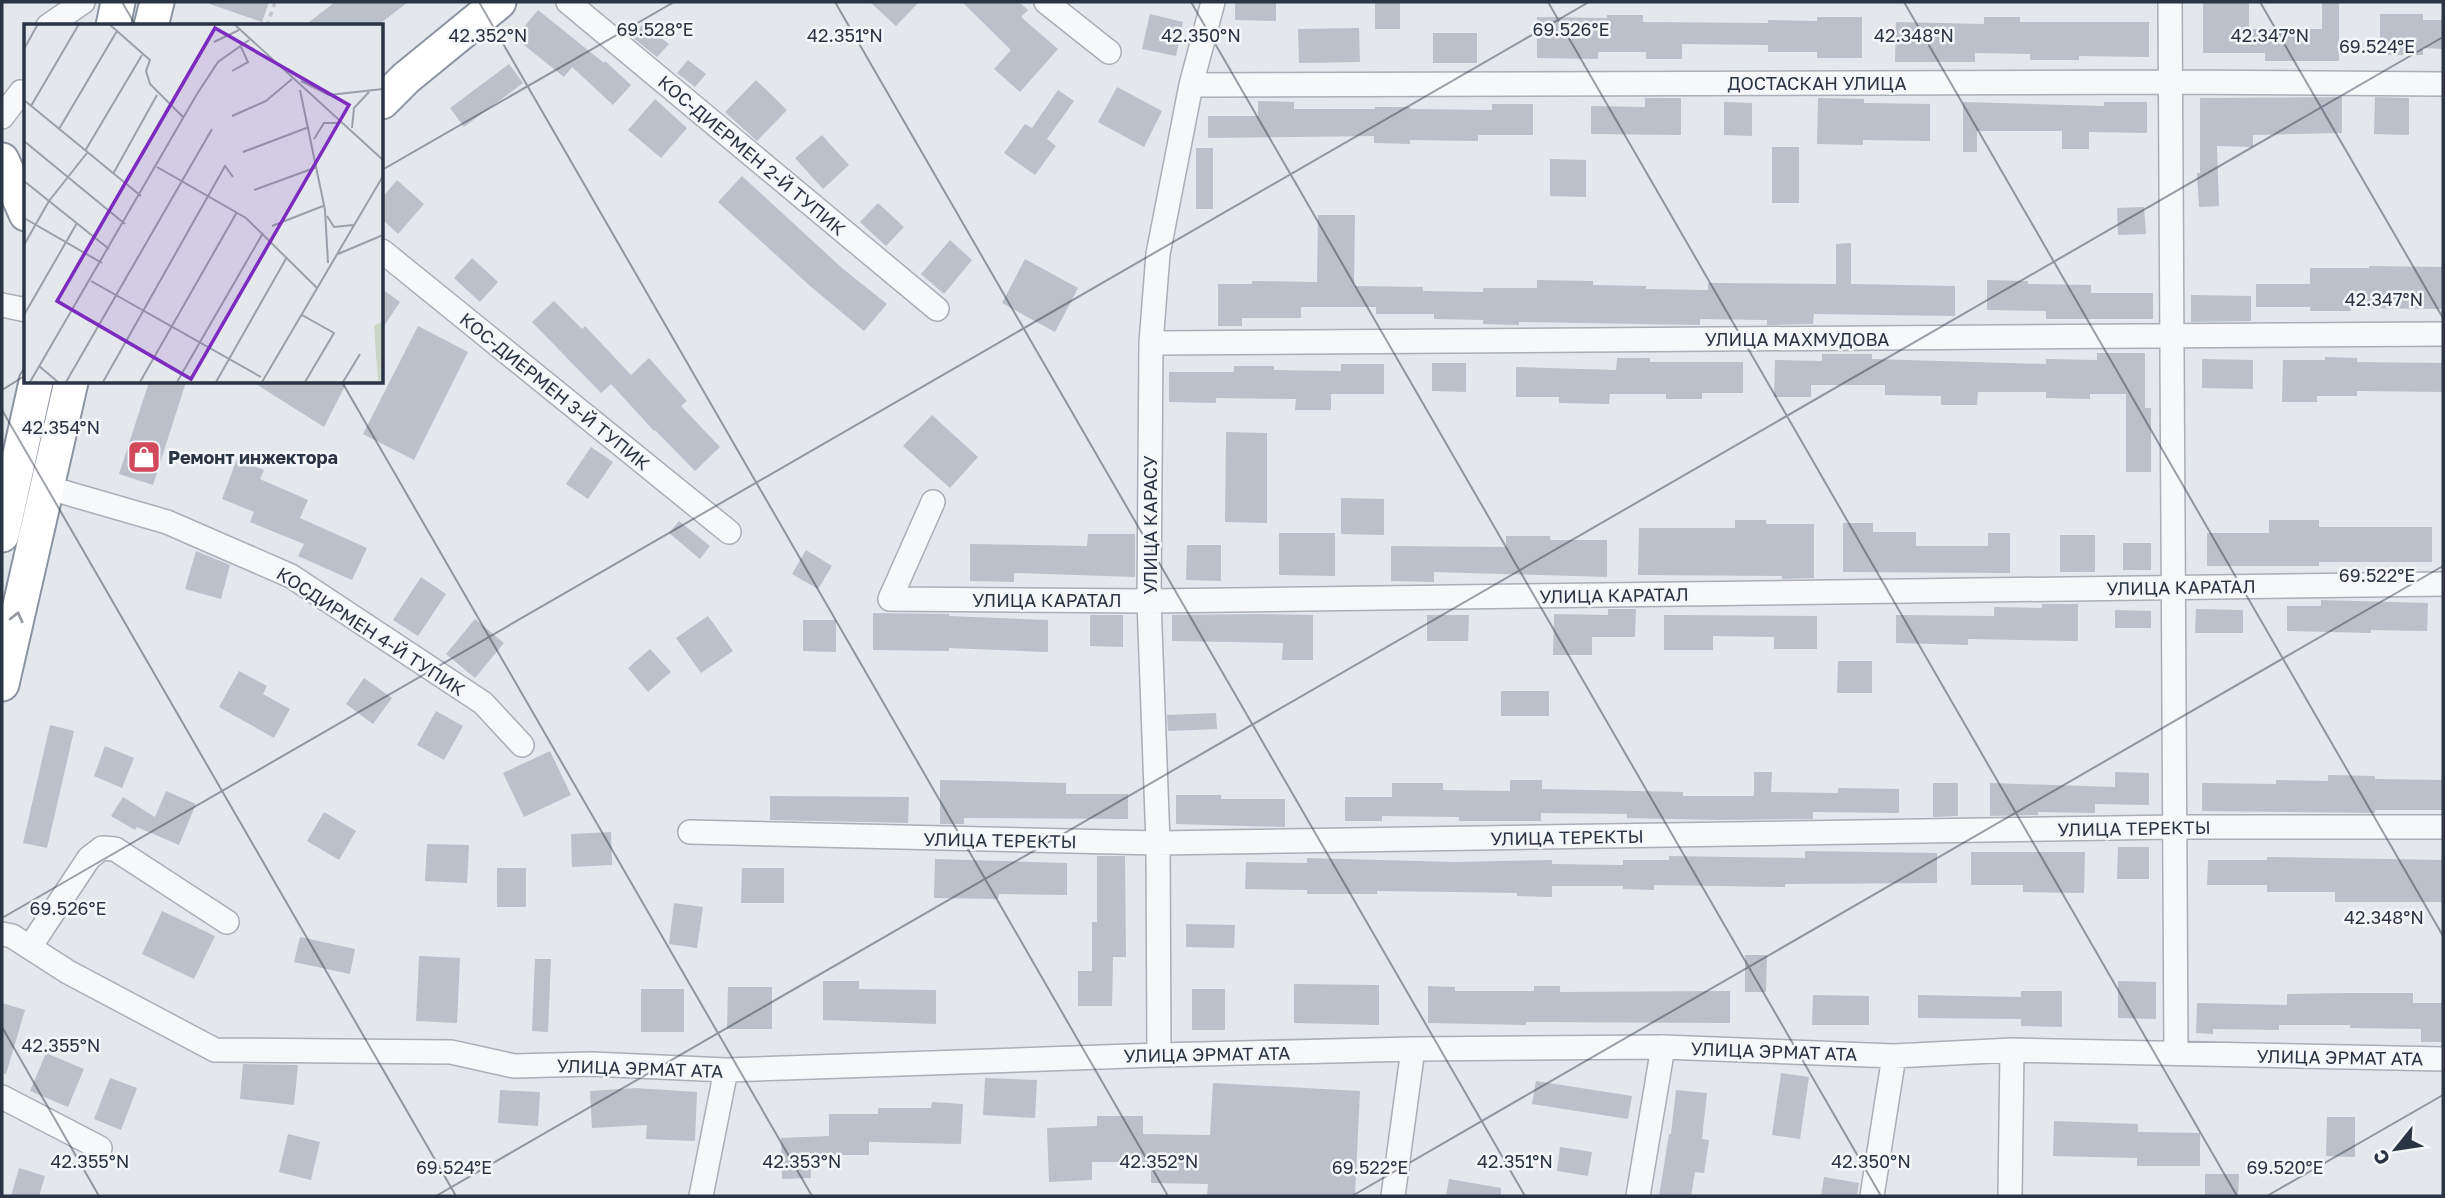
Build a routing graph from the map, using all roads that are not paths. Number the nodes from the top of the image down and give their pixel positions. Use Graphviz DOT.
graph roads {
  1 [pos="83,2"];
  2 [pos="118,2"];
  3 [pos="159,2"];
  4 [pos="499,2"];
  5 [pos="568,2"];
  6 [pos="1046,2"];
  7 [pos="1213,2"];
  8 [pos="2170,2"];
  9 [pos="51,24"];
  10 [pos="113,24"];
  11 [pos="152,24"];
  12 [pos="164,24"];
  13 [pos="1110,52"];
  14 [pos="2171,82"];
  15 [pos="2443,84"];
  16 [pos="394,85"];
  17 [pos="1191,85"];
  18 [pos="24,88"];
  19 [pos="383,101"];
  20 [pos="2,117"];
  21 [pos="2,160"];
  22 [pos="24,210"];
  23 [pos="383,252"];
  24 [pos="2,305"];
  25 [pos="937,309"];
  26 [pos="24,310"];
  27 [pos="2443,334"];
  28 [pos="2172,337"];
  29 [pos="1152,343"];
  30 [pos="33,383"];
  31 [pos="71,383"];
  32 [pos="93,383"];
  33 [pos="50,471"];
  34 [pos="933,502"];
  35 [pos="729,532"];
  36 [pos="2,535"];
  37 [pos="2443,584"];
  38 [pos="2172,587"];
  39 [pos="1149,601"];
  40 [pos="2,684"];
  41 [pos="522,745"];
  42 [pos="2175,827"];
  43 [pos="2443,827"];
  44 [pos="690,832"];
  45 [pos="1158,844"];
  46 [pos="226,922"];
  47 [pos="2,934"];
  48 [pos="30,947"];
  49 [pos="1663,1047"];
  50 [pos="1413,1049"];
  51 [pos="2012,1049"];
  52 [pos="2176,1053"];
  53 [pos="1159,1055"];
  54 [pos="1894,1056"];
  55 [pos="2443,1059"];
  56 [pos="726,1070"];
  57 [pos="2,1097"];
  58 [pos="100,1148"];
  59 [pos="701,1196"];
  60 [pos="1393,1196"];
  61 [pos="1639,1196"];
  62 [pos="1872,1196"];
  63 [pos="2010,1196"];
  1 -- 9 [label="street"];
  2 -- 10 [label="highway"];
  3 -- 11 [label="highway"];
  3 -- 12 [label="highway"];
  4 -- 16 [label="highway"];
  5 -- 25 [label="street, КОС-ДИЕРМЕН 2-Й ТУПИК"];
  6 -- 13 [label="street"];
  7 -- 17 [label="street, УЛИЦА КАРАСУ"];
  8 -- 14 [label="street"];
  14 -- 15 [label="street, ДОСТАСКАН УЛИЦА"];
  14 -- 17 [label="street, ДОСТАСКАН УЛИЦА"];
  14 -- 28 [label="street"];
  16 -- 19 [label="highway"];
  17 -- 29 [label="street, УЛИЦА КАРАСУ"];
  18 -- 20 [label="street"];
  21 -- 22 [label="highway"];
  23 -- 35 [label="street, КОС-ДИЕРМЕН 3-Й ТУПИК"];
  24 -- 26 [label="street"];
  27 -- 28 [label="street, УЛИЦА МАХМУДОВА"];
  28 -- 29 [label="street, УЛИЦА МАХМУДОВА"];
  28 -- 38 [label="street"];
  29 -- 39 [label="street, УЛИЦА КАРАСУ"];
  30 -- 36 [label="highway"];
  31 -- 33 [label="highway"];
  32 -- 33 [label="highway"];
  40 -- 33 [label="highway, one-way"];
  33 -- 41 [label="street, КОСДИРМЕН 4-Й ТУПИК"];
  34 -- 39 [label="street, УЛИЦА КАРАТАЛ"];
  37 -- 38 [label="street, УЛИЦА КАРАТАЛ"];
  38 -- 39 [label="street, УЛИЦА КАРАТАЛ"];
  38 -- 42 [label="street"];
  39 -- 45 [label="street, УЛИЦА КАРАСУ"];
  42 -- 43 [label="street, УЛИЦА ТЕРЕКТЫ"];
  42 -- 45 [label="street, УЛИЦА ТЕРЕКТЫ"];
  42 -- 52 [label="street"];
  44 -- 45 [label="street, УЛИЦА ТЕРЕКТЫ"];
  45 -- 53 [label="street, УЛИЦА КАРАСУ"];
  46 -- 48 [label="street"];
  47 -- 48 [label="street, УЛИЦА ЭРМАТ АТА"];
  48 -- 56 [label="street, УЛИЦА ЭРМАТ АТА"];
  49 -- 50 [label="street, УЛИЦА ЭРМАТ АТА"];
  49 -- 54 [label="street, УЛИЦА ЭРМАТ АТА"];
  49 -- 61 [label="street"];
  50 -- 53 [label="street, УЛИЦА ЭРМАТ АТА"];
  50 -- 60 [label="street"];
  51 -- 52 [label="street, УЛИЦА ЭРМАТ АТА"];
  51 -- 54 [label="street, УЛИЦА ЭРМАТ АТА"];
  51 -- 63 [label="street"];
  52 -- 55 [label="street, УЛИЦА ЭРМАТ АТА"];
  53 -- 56 [label="street, УЛИЦА ЭРМАТ АТА"];
  54 -- 62 [label="street"];
  56 -- 59 [label="street"];
  57 -- 58 [label="street"];
}
